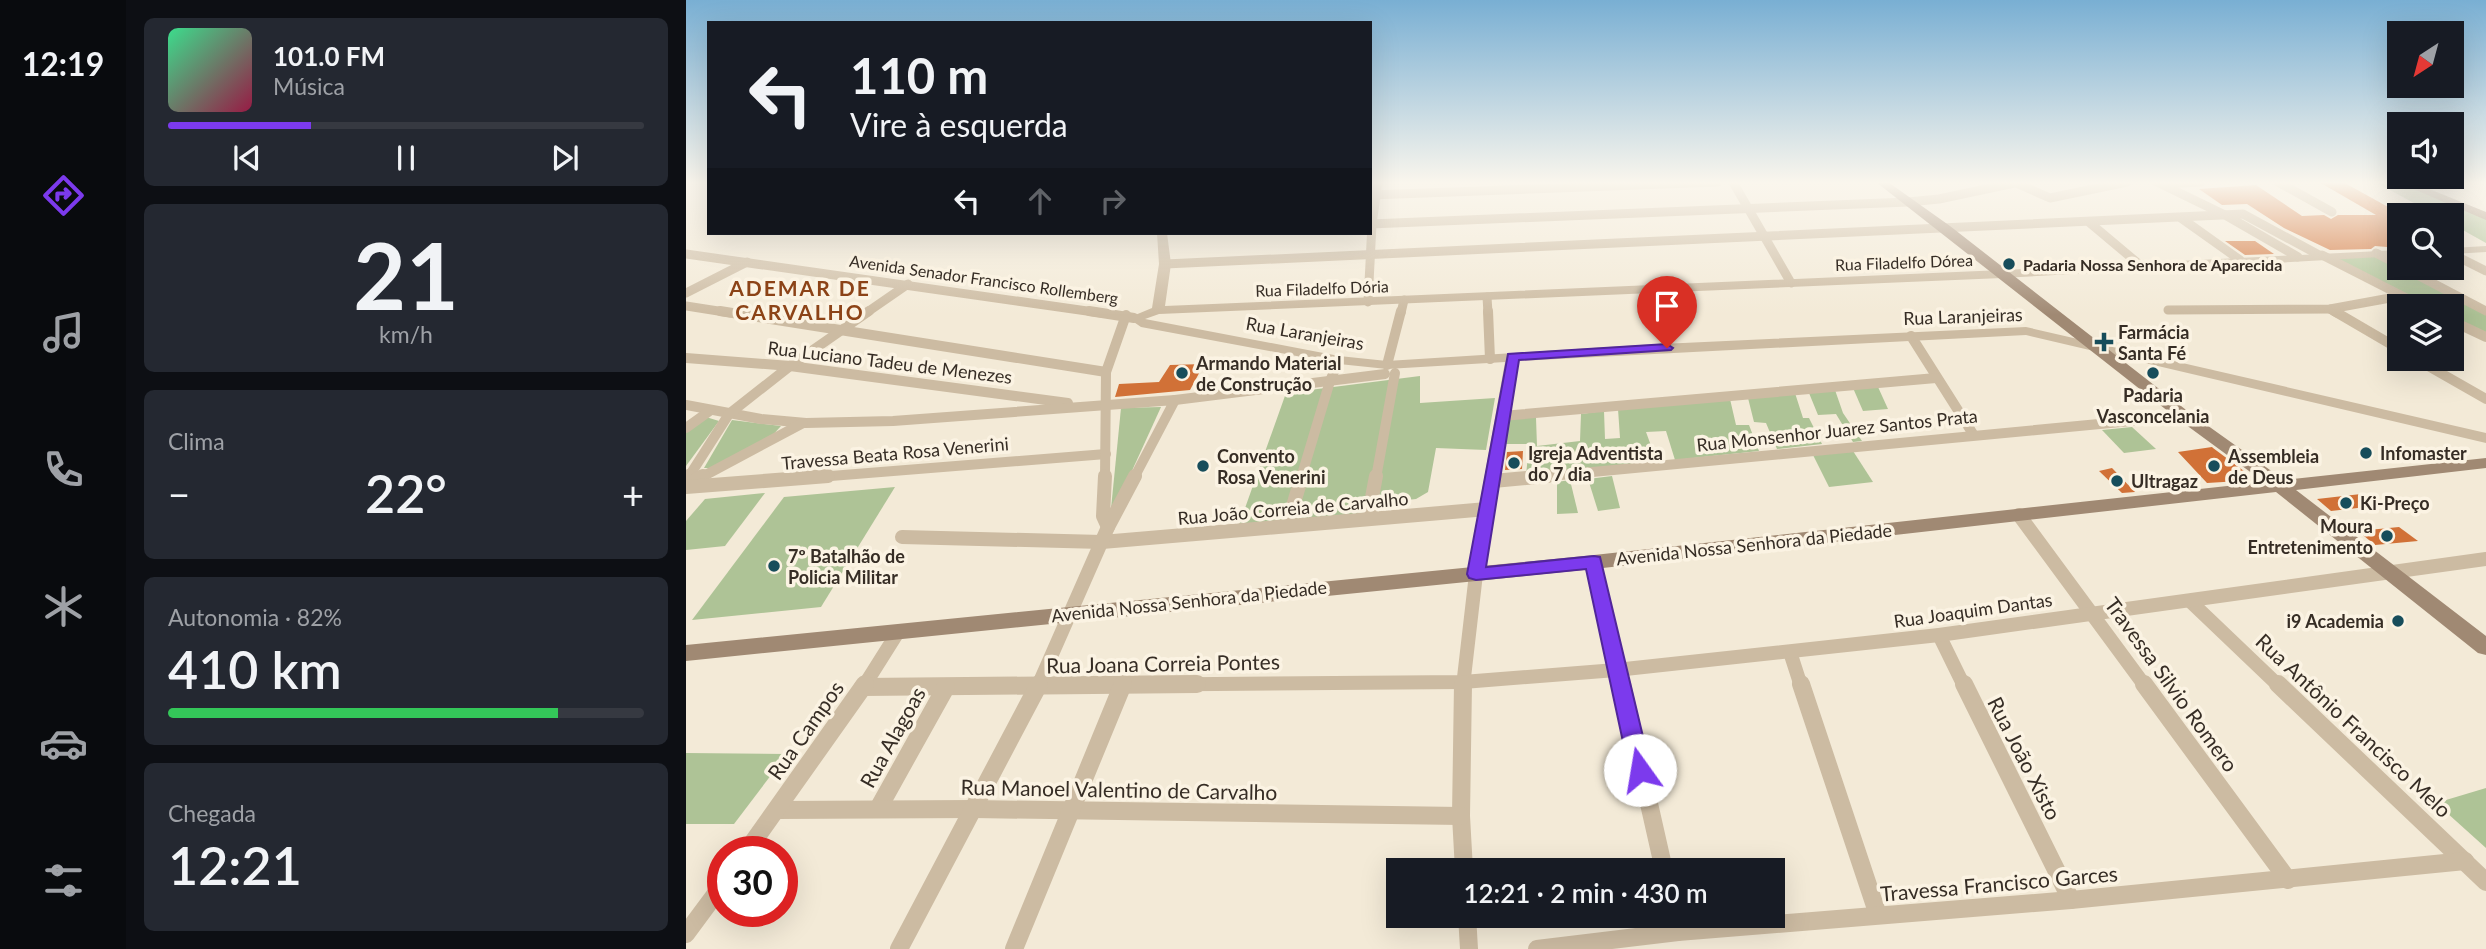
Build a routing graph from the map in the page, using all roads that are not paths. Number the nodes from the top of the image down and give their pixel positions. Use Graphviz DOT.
graph roads {
  1 [pos="1759,226"];
  2 [pos="1942,226"];
  3 [pos="2011,226"];
  4 [pos="2094,226"];
  5 [pos="2193,226"];
  6 [pos="2246,226"];
  7 [pos="2266,226"];
  8 [pos="1946,229"];
  9 [pos="1162,235"];
  10 [pos="1371,235"];
  11 [pos="1765,236"];
  12 [pos="2486,249"];
  13 [pos="2464,252"];
  14 [pos="2376,253"];
  15 [pos="2387,253"];
  16 [pos="686,254"];
  17 [pos="1370,254"];
  18 [pos="2320,255"];
  19 [pos="2298,257"];
  20 [pos="2387,259"];
  21 [pos="2464,259"];
  22 [pos="2240,260"];
  23 [pos="747,262"];
  24 [pos="1165,264"];
  25 [pos="2140,265"];
  26 [pos="2486,271"];
  27 [pos="2002,274"];
  28 [pos="2427,280"];
  29 [pos="1791,282"];
  30 [pos="908,284"];
  31 [pos="686,293"];
  32 [pos="2397,294"];
  33 [pos="1487,297"];
  34 [pos="2387,299"];
  35 [pos="1404,300"];
  36 [pos="1368,302"];
  37 [pos="686,306"];
  38 [pos="2330,309"];
  39 [pos="1158,310"];
  40 [pos="2168,310"];
  41 [pos="2486,311"];
  42 [pos="1130,317"];
  43 [pos="2464,327"];
  44 [pos="2026,331"];
  45 [pos="2075,331"];
  46 [pos="840,332"];
  47 [pos="1911,336"];
  48 [pos="2486,338"];
  49 [pos="2387,342"];
  50 [pos="2096,347"];
  51 [pos="1513,357"];
  52 [pos="686,358"];
  53 [pos="1489,359"];
  54 [pos="1339,360"];
  55 [pos="790,366"];
  56 [pos="1389,371"];
  57 [pos="2437,371"];
  58 [pos="1106,372"];
  59 [pos="1936,378"];
  60 [pos="1330,380"];
  61 [pos="2486,399"];
  62 [pos="1175,401"];
  63 [pos="686,405"];
  64 [pos="1104,405"];
  65 [pos="1089,406"];
  66 [pos="711,410"];
  67 [pos="729,414"];
  68 [pos="1502,416"];
  69 [pos="2184,416"];
  70 [pos="893,421"];
  71 [pos="803,423"];
  72 [pos="686,428"];
  73 [pos="782,434"];
  74 [pos="1973,434"];
  75 [pos="2486,438"];
  76 [pos="1107,454"];
  77 [pos="2486,463"];
  78 [pos="1493,481"];
  79 [pos="686,484"];
  80 [pos="2282,487"];
  81 [pos="1487,509"];
  82 [pos="2019,515"];
  83 [pos="1367,519"];
  84 [pos="1287,526"];
  85 [pos="1108,527"];
  86 [pos="902,537"];
  87 [pos="1102,542"];
  88 [pos="2486,559"];
  89 [pos="1594,562"];
  90 [pos="1476,574"];
  91 [pos="2391,575"];
  92 [pos="2190,602"];
  93 [pos="1070,612"];
  94 [pos="2092,613"];
  95 [pos="898,632"];
  96 [pos="1939,635"];
  97 [pos="2486,647"];
  98 [pos="1790,652"];
  99 [pos="686,653"];
  100 [pos="1616,670"];
  101 [pos="1463,682"];
  102 [pos="1123,684"];
  103 [pos="1038,686"];
  104 [pos="863,687"];
  105 [pos="946,687"];
  106 [pos="878,809"];
  107 [pos="974,809"];
  108 [pos="777,810"];
  109 [pos="1073,811"];
  110 [pos="1461,816"];
  111 [pos="758,836"];
  112 [pos="1463,858"];
  113 [pos="1661,858"];
  114 [pos="2465,862"];
  115 [pos="2287,880"];
  116 [pos="2486,883"];
  117 [pos="2071,900"];
  118 [pos="707,906"];
  119 [pos="1878,915"];
  120 [pos="1785,919"];
  121 [pos="1468,928"];
  122 [pos="1654,928"];
  123 [pos="686,934"];
  124 [pos="899,949"];
  125 [pos="1014,949"];
  126 [pos="1469,949"];
  127 [pos="1537,949"];
  1 -- 11 [label="street"];
  2 -- 8 [label="main road"];
  3 -- 8 [label="street"];
  4 -- 25 [label="street"];
  5 -- 22 [label="street"];
  6 -- 19 [label="street"];
  7 -- 18 [label="street"];
  8 -- 11 [label="street"];
  8 -- 27 [label="main road"];
  9 -- 24 [label="street"];
  10 -- 17 [label="street"];
  11 -- 17 [label="street"];
  11 -- 29 [label="street"];
  12 -- 13 [label="street"];
  14 -- 15 [label="street"];
  14 -- 18 [label="street"];
  14 -- 20 [label="street"];
  16 -- 23 [label="street, Avenida Senador Francisco Rollemberg"];
  17 -- 24 [label="street"];
  17 -- 36 [label="street"];
  18 -- 19 [label="street, Rua Filadelfo Dórea"];
  18 -- 32 [label="street"];
  19 -- 22 [label="street, Rua Filadelfo Dórea"];
  21 -- 26 [label="street"];
  22 -- 25 [label="street, Rua Filadelfo Dórea"];
  23 -- 30 [label="street, Avenida Senador Francisco Rollemberg"];
  23 -- 31 [label="street"];
  24 -- 39 [label="street"];
  25 -- 27 [label="street, Rua Filadelfo Dórea"];
  27 -- 29 [label="street, Rua Filadelfo Dórea"];
  27 -- 45 [label="main road"];
  28 -- 41 [label="street"];
  29 -- 33 [label="street, Rua Filadelfo Dórea"];
  30 -- 42 [label="street, Avenida Senador Francisco Rollemberg"];
  30 -- 46 [label="street"];
  33 -- 35 [label="street, Rua Filadelfo Dória"];
  33 -- 53 [label="street"];
  34 -- 38 [label="street"];
  35 -- 36 [label="street, Rua Filadelfo Dória"];
  35 -- 56 [label="street"];
  36 -- 39 [label="street, Rua Filadelfo Dória"];
  37 -- 46 [label="street"];
  38 -- 40 [label="street"];
  38 -- 49 [label="street"];
  39 -- 42 [label="street, Rua Filadelfo Dória"];
  42 -- 54 [label="street, Rua Laranjeiras"];
  42 -- 58 [label="street"];
  43 -- 48 [label="street"];
  44 -- 45 [label="street"];
  44 -- 47 [label="street, Rua Laranjeiras"];
  44 -- 50 [label="street, Rua Laranjeiras"];
  45 -- 50 [label="main road"];
  46 -- 55 [label="street"];
  46 -- 58 [label="street"];
  47 -- 51 [label="street, Rua Laranjeiras"];
  47 -- 59 [label="street"];
  50 -- 69 [label="main road"];
  50 -- 75 [label="street, Rua Laranjeiras"];
  51 -- 53 [label="street, Rua Laranjeiras"];
  51 -- 68 [label="street"];
  52 -- 55 [label="street, Rua Luciano Tadeu de Menezes"];
  53 -- 56 [label="street, Rua Laranjeiras"];
  54 -- 56 [label="street, Rua Laranjeiras"];
  54 -- 60 [label="street"];
  55 -- 65 [label="street, Rua Luciano Tadeu de Menezes"];
  55 -- 67 [label="street"];
  56 -- 60 [label="street"];
  56 -- 83 [label="street"];
  57 -- 61 [label="street"];
  58 -- 64 [label="street"];
  59 -- 68 [label="street"];
  59 -- 74 [label="street"];
  60 -- 62 [label="street"];
  60 -- 84 [label="street"];
  62 -- 64 [label="street"];
  62 -- 85 [label="street"];
  63 -- 66 [label="street"];
  64 -- 65 [label="street"];
  64 -- 76 [label="street"];
  65 -- 70 [label="street"];
  66 -- 67 [label="street"];
  66 -- 72 [label="street"];
  67 -- 71 [label="street"];
  67 -- 79 [label="street"];
  68 -- 78 [label="street"];
  69 -- 74 [label="street, Rua Monsenhor Juarez Santos Prata"];
  69 -- 80 [label="main road"];
  70 -- 71 [label="street"];
  70 -- 73 [label="street"];
  71 -- 73 [label="street"];
  73 -- 79 [label="street"];
  74 -- 78 [label="street, Rua Monsenhor Juarez Santos Prata"];
  76 -- 79 [label="street, Travessa Beata Rosa Venerini"];
  76 -- 85 [label="street"];
  77 -- 80 [label="main road, Avenida Nossa Senhora da Piedade"];
  78 -- 81 [label="street"];
  80 -- 82 [label="main road, Avenida Nossa Senhora da Piedade"];
  80 -- 91 [label="main road"];
  81 -- 83 [label="street, Rua João Correia de Carvalho"];
  81 -- 90 [label="street"];
  82 -- 89 [label="main road, Avenida Nossa Senhora da Piedade"];
  82 -- 94 [label="street, Travessa Silvio Romero"];
  83 -- 84 [label="street, Rua João Correia de Carvalho"];
  84 -- 87 [label="street, Rua João Correia de Carvalho"];
  85 -- 87 [label="street"];
  86 -- 87 [label="street, Rua João Correia de Carvalho"];
  87 -- 93 [label="street"];
  88 -- 91 [label="street, Rua Joaquim Dantas"];
  89 -- 90 [label="main road, Avenida Nossa Senhora da Piedade"];
  89 -- 100 [label="street"];
  90 -- 93 [label="main road, Avenida Nossa Senhora da Piedade"];
  90 -- 101 [label="street"];
  91 -- 92 [label="street, Rua Joaquim Dantas"];
  91 -- 97 [label="main road"];
  92 -- 94 [label="street, Rua Joaquim Dantas"];
  92 -- 114 [label="street, Rua Antônio Francisco Melo"];
  93 -- 95 [label="main road, Avenida Nossa Senhora da Piedade"];
  93 -- 103 [label="street"];
  94 -- 96 [label="street, Rua Joaquim Dantas"];
  94 -- 115 [label="street, Travessa Silvio Romero"];
  95 -- 99 [label="main road, Avenida Nossa Senhora da Piedade"];
  95 -- 104 [label="street, Rua Campos"];
  96 -- 98 [label="street, Rua Joaquim Dantas"];
  96 -- 117 [label="street, Rua João Xisto"];
  98 -- 100 [label="street, Rua Joaquim Dantas"];
  98 -- 119 [label="street"];
  100 -- 101 [label="street, Rua Joaquim Dantas"];
  100 -- 113 [label="street"];
  101 -- 102 [label="street, Rua Joana Correia Pontes"];
  101 -- 110 [label="street"];
  102 -- 103 [label="street, Rua Joana Correia Pontes"];
  102 -- 109 [label="street"];
  103 -- 105 [label="street, Rua Joana Correia Pontes"];
  103 -- 107 [label="street"];
  104 -- 105 [label="street, Rua Joana Correia Pontes"];
  104 -- 108 [label="street, Rua Campos"];
  105 -- 106 [label="street, Rua Alagoas"];
  106 -- 107 [label="street, Rua Manoel Valentino de Carvalho"];
  106 -- 108 [label="street, Rua Manoel Valentino de Carvalho"];
  107 -- 109 [label="street, Rua Manoel Valentino de Carvalho"];
  107 -- 124 [label="street"];
  108 -- 111 [label="street, Rua Campos"];
  109 -- 110 [label="street, Rua Manoel Valentino de Carvalho"];
  109 -- 125 [label="street"];
  110 -- 112 [label="street"];
  114 -- 115 [label="street, Travessa Francisco Garces"];
  114 -- 116 [label="street, Rua Antônio Francisco Melo"];
  115 -- 117 [label="street, Travessa Francisco Garces"];
  117 -- 119 [label="street, Travessa Francisco Garces"];
  118 -- 123 [label="street"];
  119 -- 120 [label="street, Travessa Francisco Garces"];
  121 -- 126 [label="street"];
  122 -- 127 [label="street, Travessa Francisco Garces"];
}
